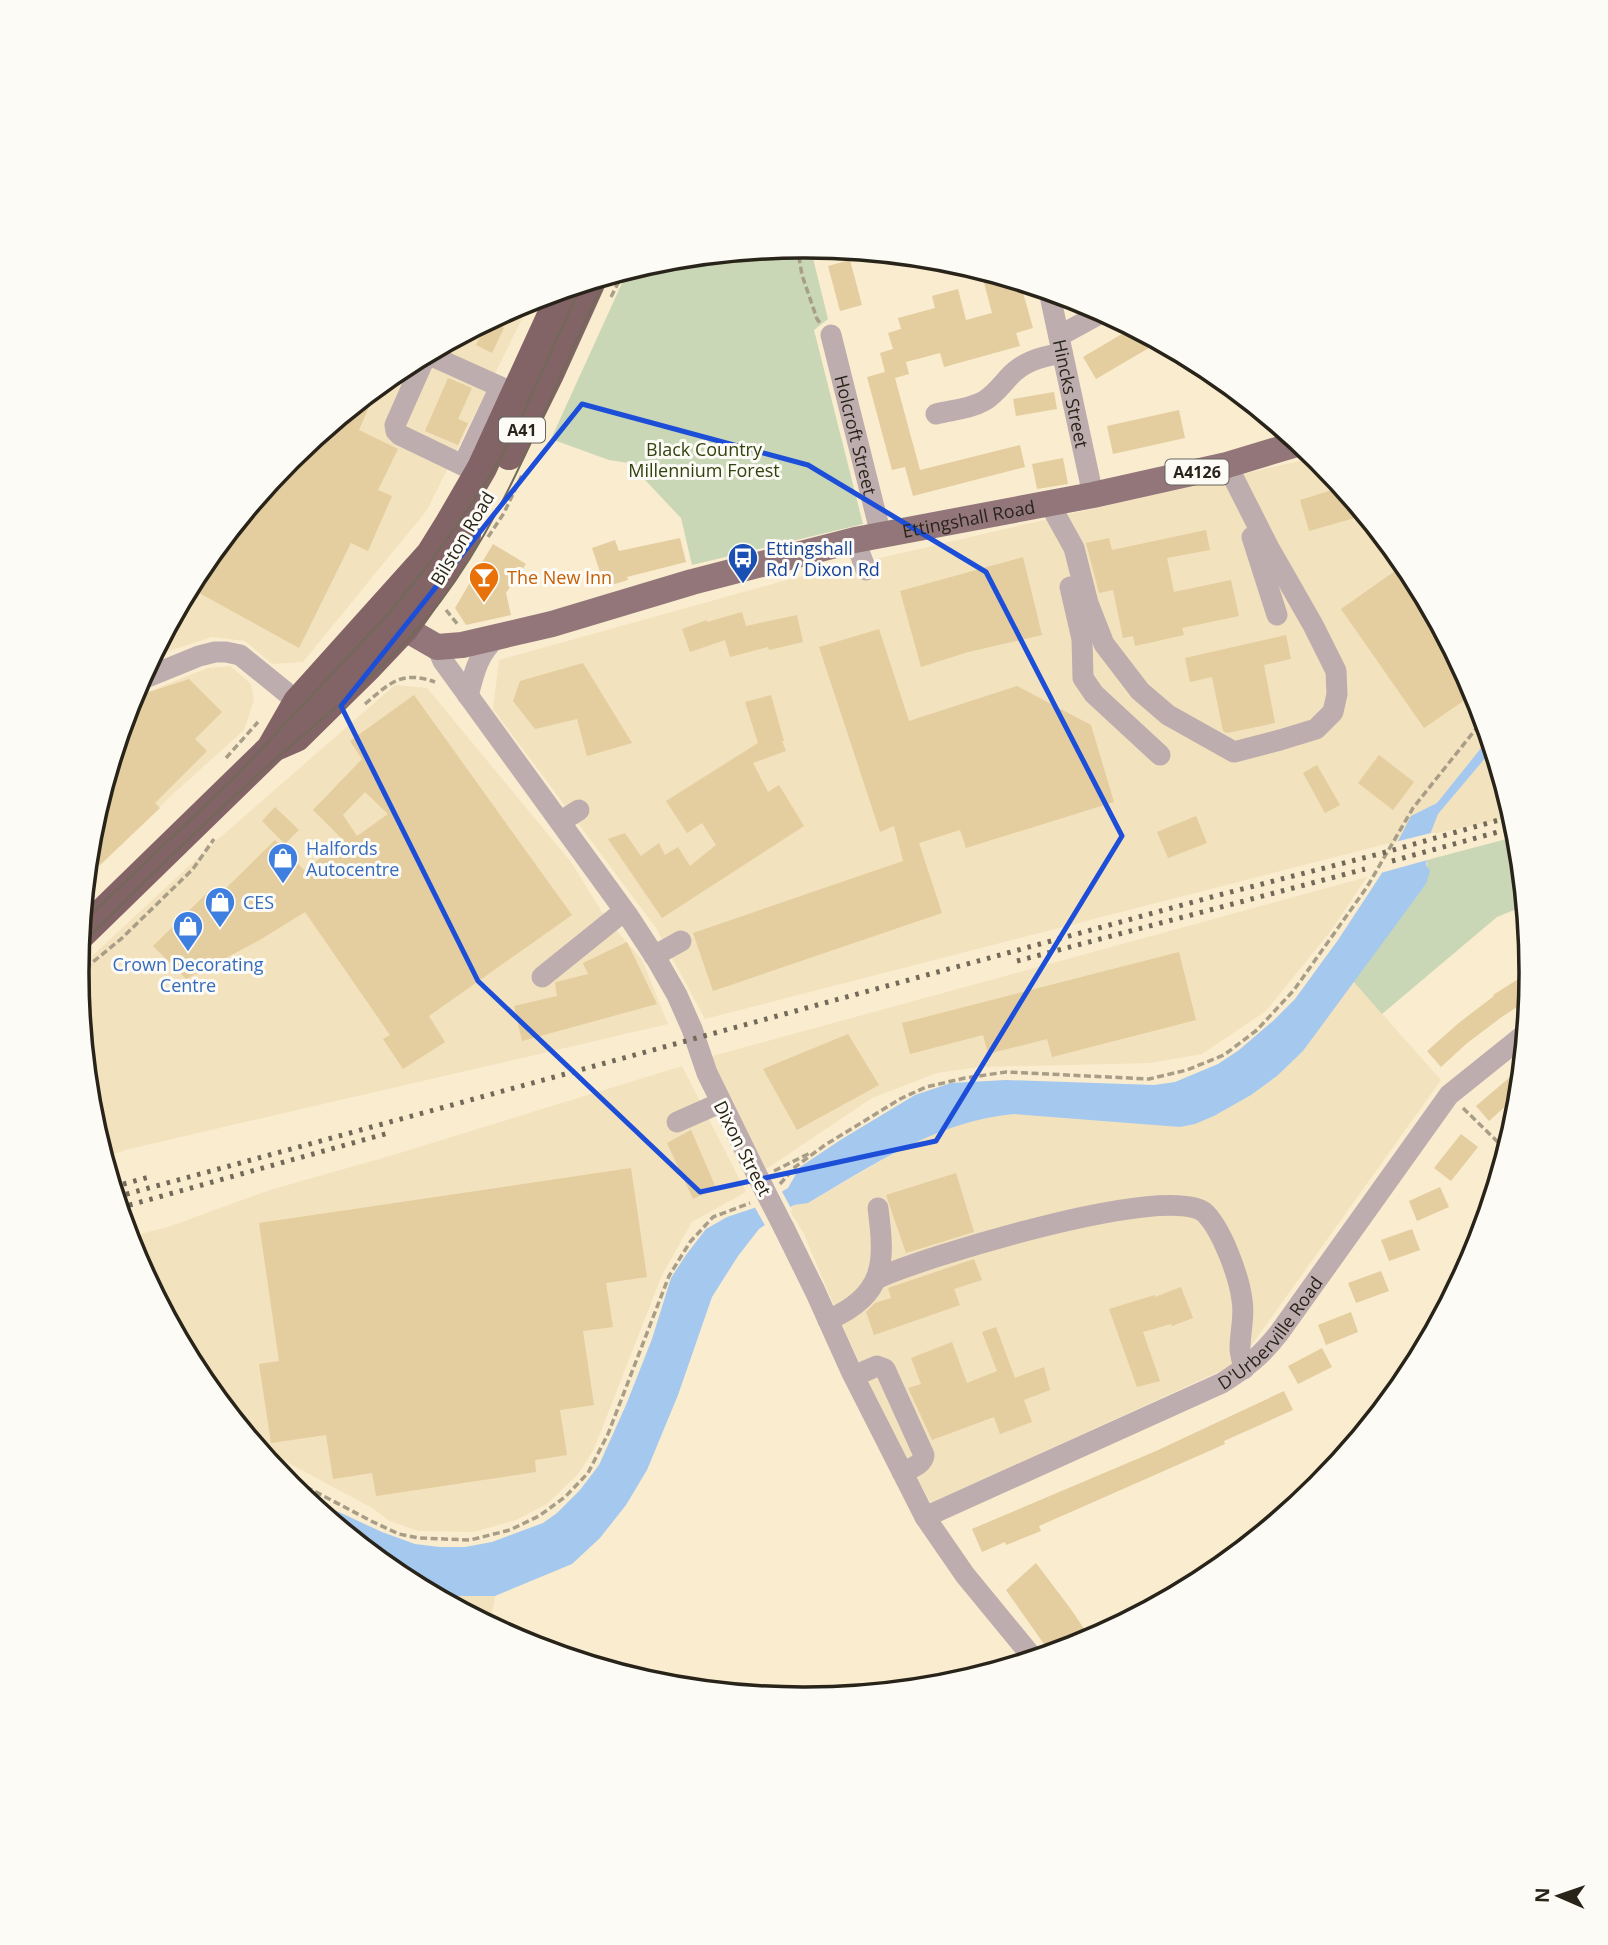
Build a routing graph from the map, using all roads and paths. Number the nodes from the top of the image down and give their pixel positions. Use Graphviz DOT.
graph roads {
  1 [pos="799,258"];
  2 [pos="586,292"];
  3 [pos="557,302"];
  4 [pos="1051,302"];
  5 [pos="1094,319"];
  6 [pos="831,335"];
  7 [pos="1060,345"];
  8 [pos="439,359"];
  9 [pos="420,370"];
  10 [pos="508,390"];
  11 [pos="937,416"];
  12 [pos="1288,447"];
  13 [pos="1227,465"];
  14 [pos="471,469"];
  15 [pos="1093,495"];
  16 [pos="1049,503"];
  17 [pos="504,513"];
  18 [pos="868,538"];
  19 [pos="483,546"];
  20 [pos="866,570"];
  21 [pos="450,601"];
  22 [pos="1277,615"];
  23 [pos="395,617"];
  24 [pos="496,638"];
  25 [pos="450,646"];
  26 [pos="451,672"];
  27 [pos="155,674"];
  28 [pos="468,696"];
  29 [pos="298,702"];
  30 [pos="364,705"];
  31 [pos="259,721"];
  32 [pos="1476,729"];
  33 [pos="271,748"];
  34 [pos="1160,755"];
  35 [pos="225,760"];
  36 [pos="579,810"];
  37 [pos="560,821"];
  38 [pos="215,837"];
  39 [pos="624,911"];
  40 [pos="91,924"];
  41 [pos="681,941"];
  42 [pos="654,956"];
  43 [pos="89,965"];
  44 [pos="542,977"];
  45 [pos="1515,1042"];
  46 [pos="1449,1094"];
  47 [pos="720,1103"];
  48 [pos="677,1122"];
  49 [pos="1498,1142"];
  50 [pos="820,1149"];
  51 [pos="763,1193"];
  52 [pos="878,1208"];
  53 [pos="876,1279"];
  54 [pos="828,1320"];
  55 [pos="1244,1369"];
  56 [pos="854,1376"];
  57 [pos="902,1472"];
  58 [pos="311,1490"];
  59 [pos="925,1517"];
  60 [pos="1027,1651"];
  1 -- 6 [label="path"];
  2 -- 23 [label="highway, Bilston Road / A41"];
  3 -- 10 [label="highway, Bilston Road / A41"];
  4 -- 7 [label="street, Hincks Street"];
  5 -- 7 [label="street"];
  6 -- 18 [label="street, Holcroft Street"];
  7 -- 11 [label="street"];
  7 -- 15 [label="street, Hincks Street"];
  8 -- 10 [label="street"];
  9 -- 14 [label="street"];
  10 -- 14 [label="highway, Bilston Road / A41"];
  12 -- 13 [label="main road, Ettingshall Road / A4126"];
  13 -- 15 [label="main road, Ettingshall Road / A4126"];
  13 -- 16 [label="street"];
  13 -- 22 [label="street"];
  14 -- 23 [label="highway, Bilston Road / A41"];
  15 -- 16 [label="main road, Ettingshall Road / A4126"];
  16 -- 18 [label="main road, Ettingshall Road / A4126"];
  16 -- 34 [label="street"];
  17 -- 19 [label="path"];
  18 -- 20 [label="street, Holcroft Street"];
  18 -- 24 [label="main road, Ettingshall Road / A4126"];
  21 -- 25 [label="path"];
  23 -- 25 [label="main road"];
  23 -- 29 [label="highway, Bilston Road / A41"];
  23 -- 33 [label="highway, Bilston Road / A41"];
  24 -- 25 [label="main road, Ettingshall Road / A4126"];
  24 -- 28 [label="street"];
  25 -- 26 [label="street, Dixon Street"];
  26 -- 28 [label="street, Dixon Street"];
  26 -- 30 [label="path"];
  27 -- 29 [label="street"];
  28 -- 37 [label="street, Dixon Street"];
  29 -- 33 [label="highway, Bilston Road / A41"];
  31 -- 35 [label="path"];
  32 -- 50 [label="path"];
  33 -- 40 [label="highway, Bilston Road / A41"];
  36 -- 37 [label="street"];
  37 -- 39 [label="street, Dixon Street"];
  38 -- 43 [label="path"];
  39 -- 42 [label="street, Dixon Street"];
  39 -- 44 [label="street"];
  41 -- 42 [label="street"];
  42 -- 47 [label="street, Dixon Street"];
  45 -- 46 [label="street, D'Urberville Road"];
  46 -- 49 [label="path"];
  46 -- 55 [label="street, D'Urberville Road"];
  47 -- 48 [label="street"];
  47 -- 51 [label="street, Dixon Street"];
  50 -- 51 [label="path"];
  50 -- 51 [label="path"];
  51 -- 54 [label="street, Dixon Street, bridge"];
  51 -- 58 [label="path"];
  52 -- 53 [label="street"];
  53 -- 54 [label="street"];
  53 -- 55 [label="street"];
  54 -- 56 [label="street, Dixon Street"];
  55 -- 59 [label="street, D'Urberville Road"];
  56 -- 57 [label="street, Dixon Street"];
  56 -- 57 [label="street"];
  57 -- 59 [label="street, Dixon Street"];
  59 -- 60 [label="street, Dixon Street"];
}
